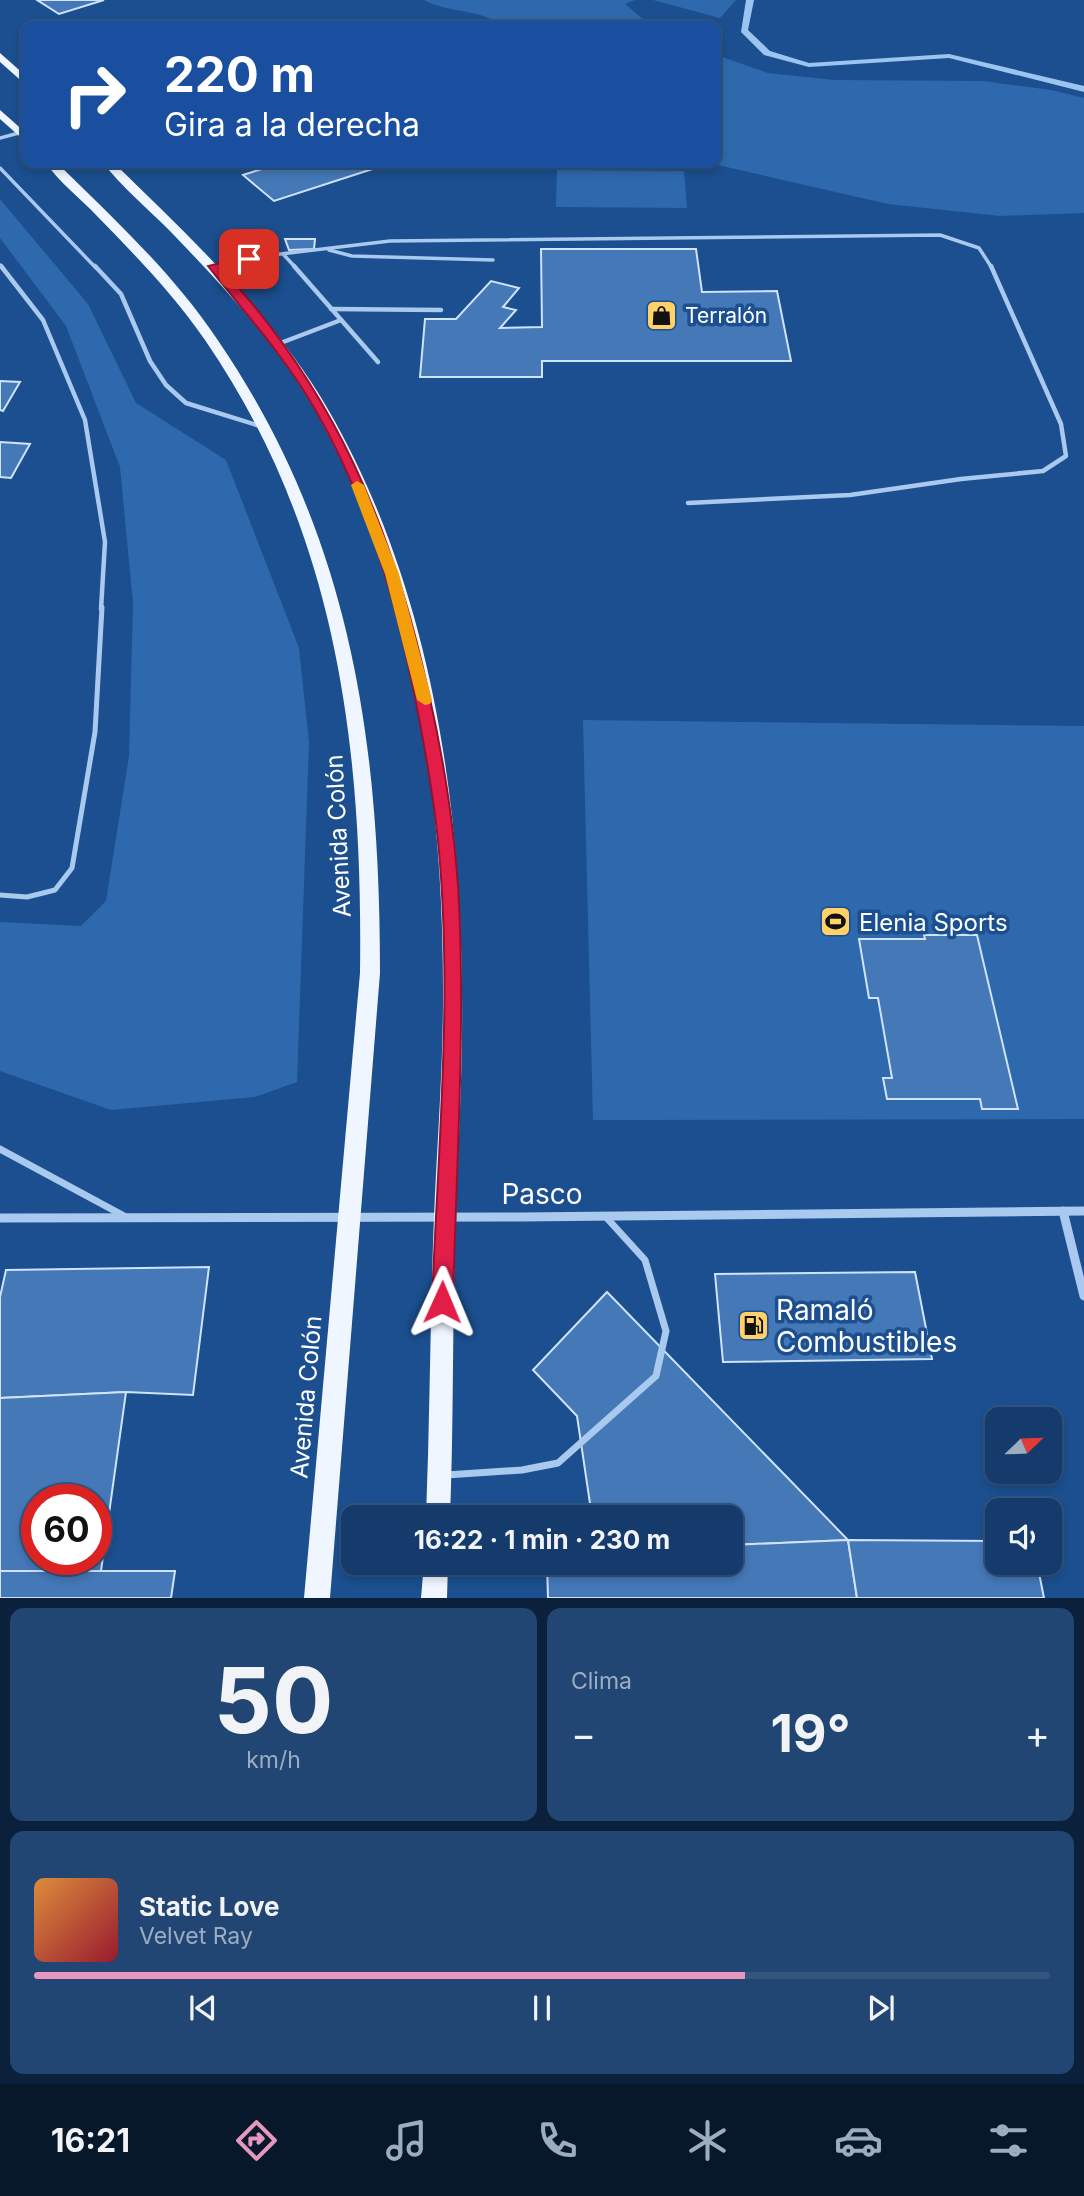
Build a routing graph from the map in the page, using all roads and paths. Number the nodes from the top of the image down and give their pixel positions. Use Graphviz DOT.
graph roads {
  1 [pos="0,56"];
  2 [pos="21,77"];
  3 [pos="0,113"];
  4 [pos="21,131"];
  5 [pos="21,134"];
  6 [pos="0,138"];
  7 [pos="0,168"];
  8 [pos="56,168"];
  9 [pos="113,168"];
  10 [pos="326,249"];
  11 [pos="283,254"];
  12 [pos="493,260"];
  13 [pos="0,265"];
  14 [pos="213,266"];
  15 [pos="331,309"];
  16 [pos="441,310"];
  17 [pos="341,320"];
  18 [pos="278,344"];
  19 [pos="378,362"];
  20 [pos="266,428"];
  21 [pos="688,503"];
  22 [pos="0,895"];
  23 [pos="0,1149"];
  24 [pos="1063,1211"];
  25 [pos="1084,1211"];
  26 [pos="348,1215"];
  27 [pos="605,1216"];
  28 [pos="445,1217"];
  29 [pos="0,1218"];
  30 [pos="129,1218"];
  31 [pos="1084,1296"];
  32 [pos="439,1475"];
  33 [pos="438,1505"];
  34 [pos="435,1575"];
  35 [pos="317,1598"];
  36 [pos="434,1598"];
  1 -- 2 [label="main road"];
  3 -- 4 [label="main road"];
  5 -- 6 [label="lane"];
  7 -- 20 [label="lane"];
  8 -- 20 [label="main road, Avenida Colón"];
  9 -- 14 [label="main road"];
  10 -- 11 [label="lane"];
  10 -- 12 [label="lane"];
  10 -- 21 [label="lane"];
  11 -- 14 [label="lane"];
  11 -- 15 [label="lane"];
  13 -- 22 [label="lane"];
  14 -- 18 [label="main road"];
  15 -- 16 [label="lane"];
  15 -- 17 [label="lane"];
  17 -- 18 [label="lane"];
  17 -- 19 [label="lane"];
  18 -- 28 [label="main road"];
  20 -- 26 [label="main road, Avenida Colón"];
  23 -- 30 [label="lane"];
  24 -- 25 [label="street, Pasco"];
  24 -- 27 [label="street, Pasco"];
  24 -- 31 [label="street"];
  26 -- 28 [label="street, Pasco"];
  26 -- 30 [label="street, Pasco"];
  26 -- 35 [label="main road, Avenida Colón"];
  27 -- 28 [label="street, Pasco"];
  27 -- 32 [label="lane"];
  28 -- 32 [label="main road"];
  29 -- 30 [label="street, Pasco"];
  32 -- 33 [label="main road"];
  34 -- 36 [label="main road"];
}
